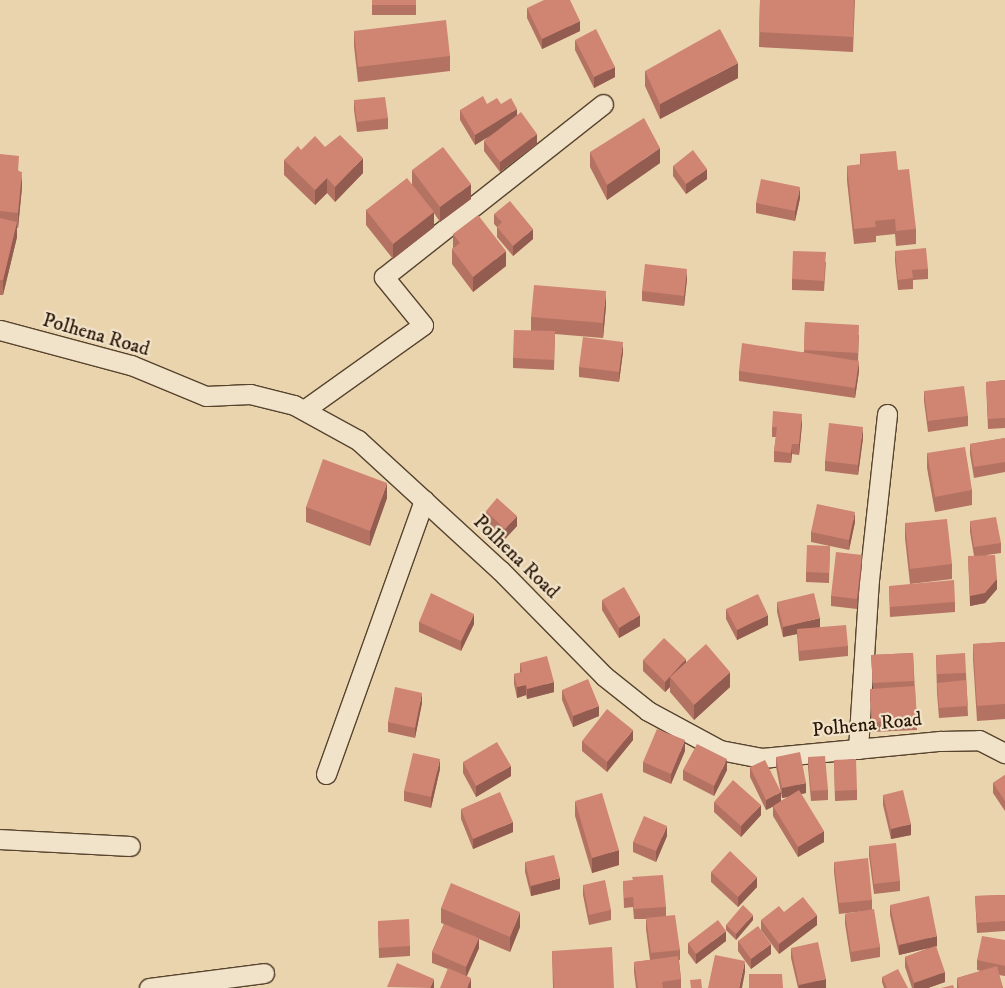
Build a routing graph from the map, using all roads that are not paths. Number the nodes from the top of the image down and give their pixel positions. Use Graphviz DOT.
graph roads {
  1 [pos="604,104"];
  2 [pos="0,330"];
  3 [pos="304,410"];
  4 [pos="887,414"];
  5 [pos="424,500"];
  6 [pos="858,750"];
  7 [pos="1005,753"];
  8 [pos="326,774"];
  9 [pos="0,840"];
  10 [pos="130,846"];
  11 [pos="264,974"];
  12 [pos="149,988"];
  1 -- 3 [label="street"];
  2 -- 3 [label="street, Polhena Road"];
  3 -- 5 [label="street, Polhena Road"];
  4 -- 6 [label="street"];
  5 -- 6 [label="street, Polhena Road"];
  5 -- 8 [label="street"];
  6 -- 7 [label="street, Polhena Road"];
  9 -- 10 [label="street"];
  11 -- 12 [label="street"];
}
